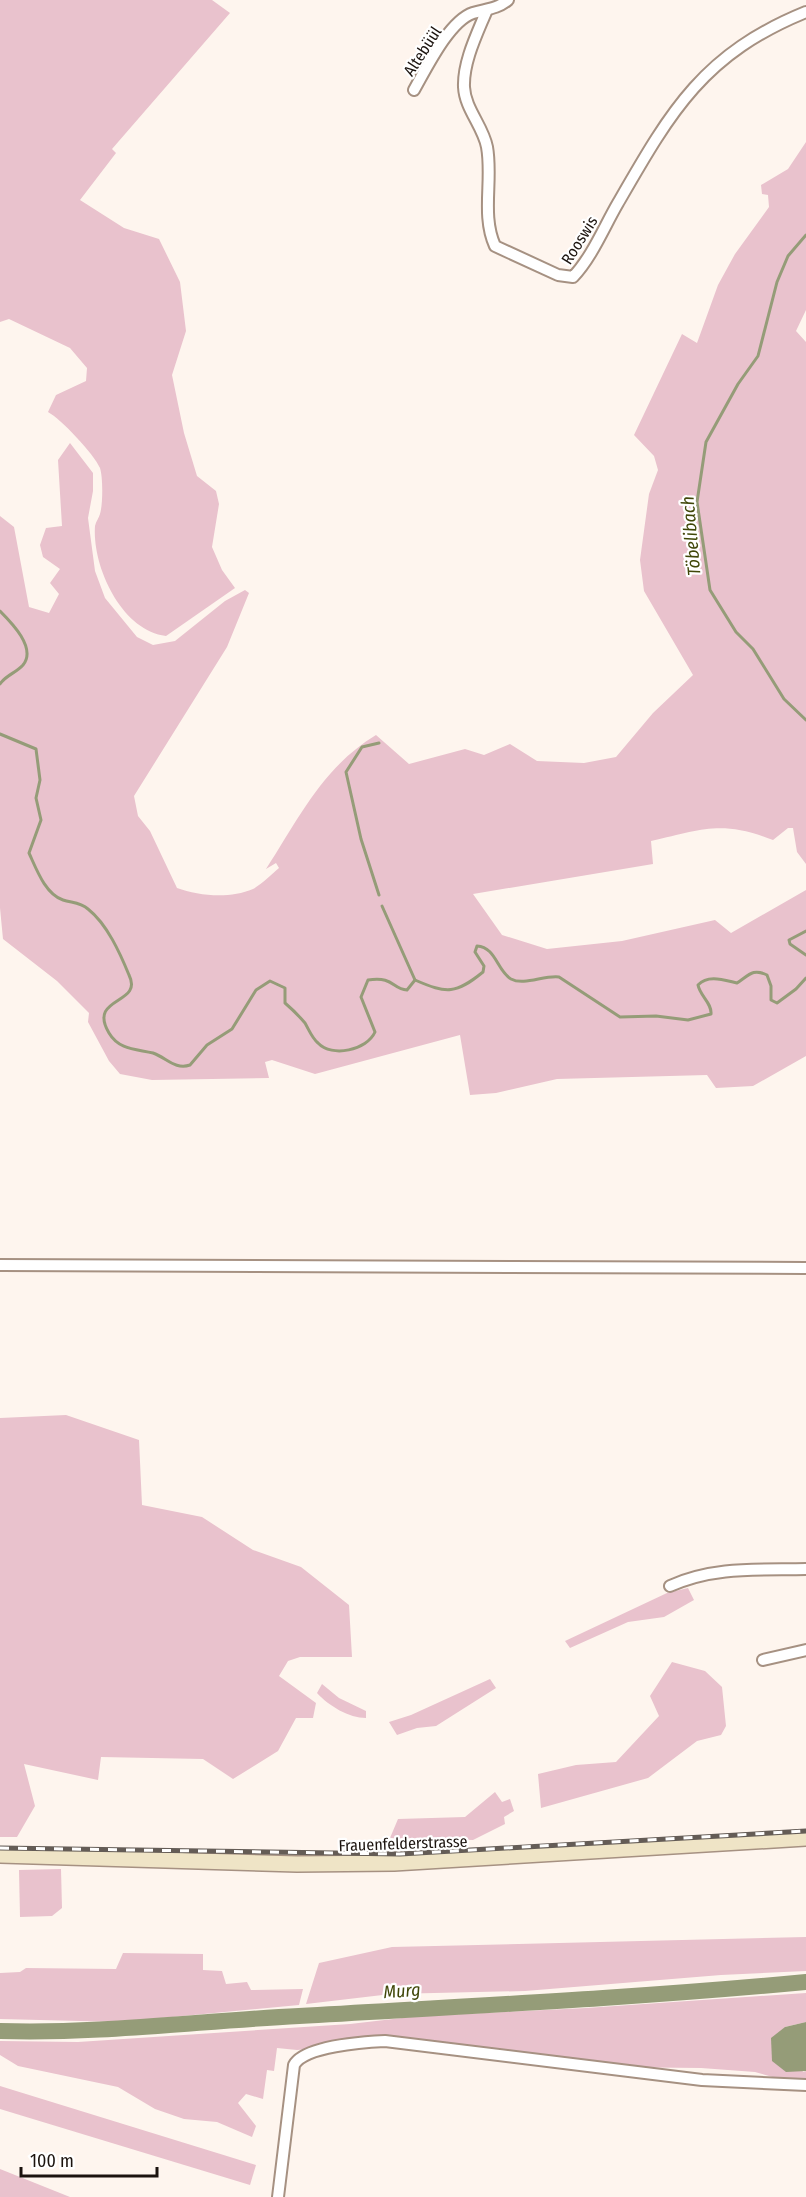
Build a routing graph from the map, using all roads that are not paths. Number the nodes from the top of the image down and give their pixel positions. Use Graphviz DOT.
graph roads {
  1 [pos="508,0"];
  2 [pos="486,12"];
  3 [pos="806,12"];
  4 [pos="414,90"];
  5 [pos="0,1265"];
  6 [pos="806,1268"];
  7 [pos="806,1569"];
  8 [pos="670,1586"];
  9 [pos="806,1650"];
  10 [pos="764,1660"];
  11 [pos="806,1838"];
  12 [pos="0,1855"];
  13 [pos="806,2085"];
  14 [pos="278,2197"];
  1 -- 2 [label="street, Altebüül"];
  2 -- 3 [label="street, Rooswis"];
  2 -- 4 [label="street, Altebüül"];
  5 -- 6 [label="street"];
  7 -- 8 [label="street"];
  9 -- 10 [label="street"];
  11 -- 12 [label="main road, Frauenfelderstrasse"];
  13 -- 14 [label="street"];
}
